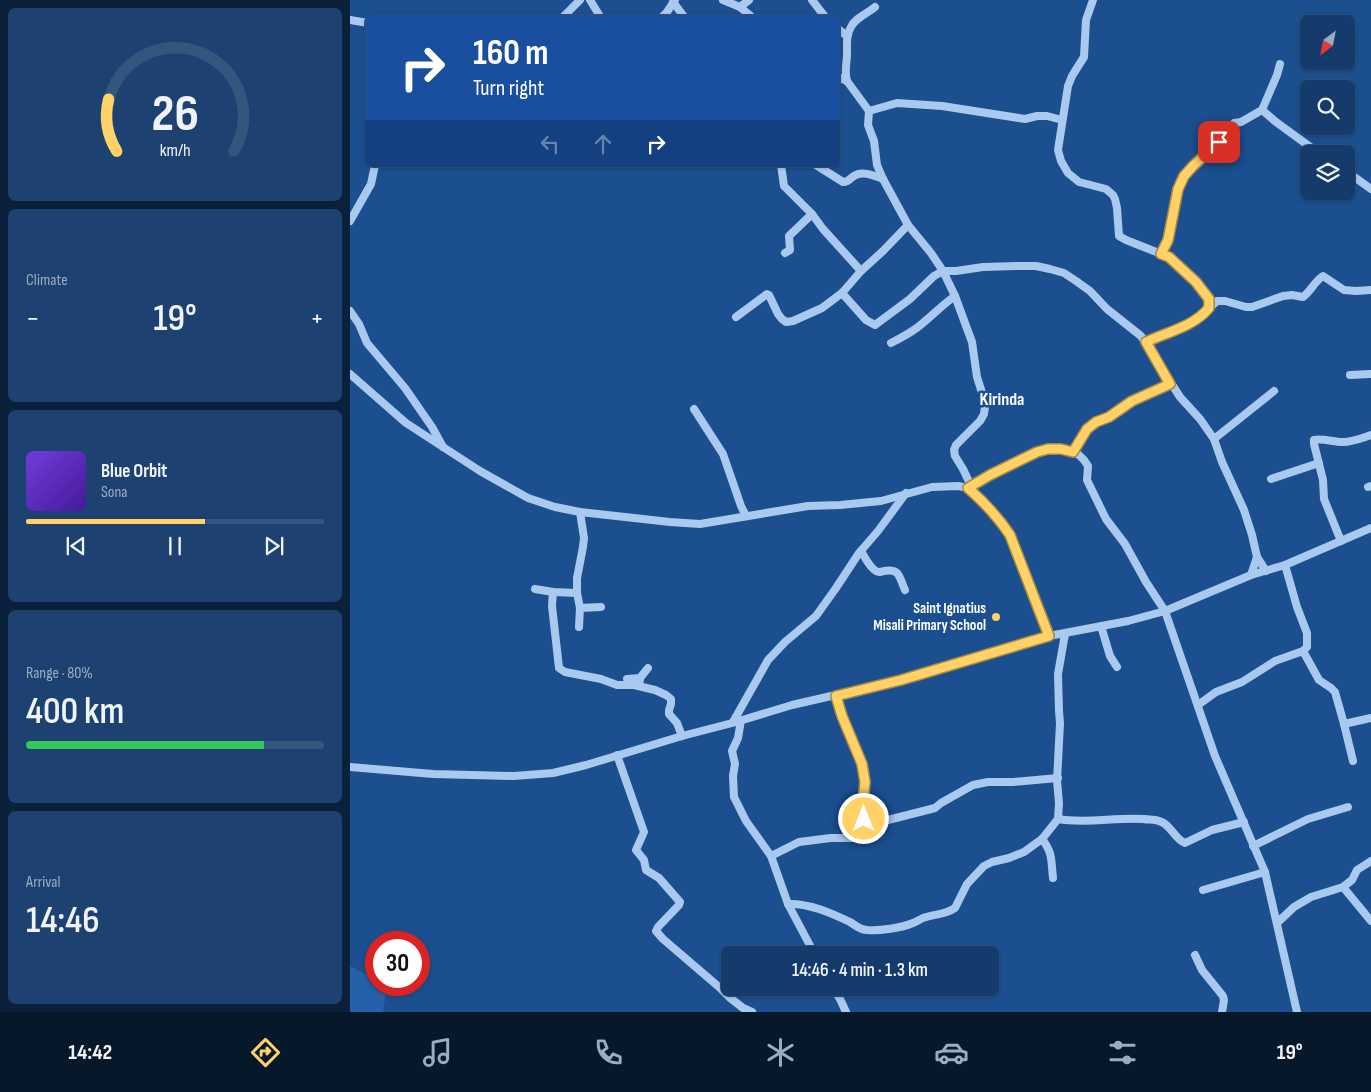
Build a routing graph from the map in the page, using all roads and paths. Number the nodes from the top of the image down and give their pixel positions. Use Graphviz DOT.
graph roads {
  1 [pos="580,0"];
  2 [pos="590,0"];
  3 [pos="724,0"];
  4 [pos="749,0"];
  5 [pos="812,0"];
  6 [pos="1093,0"];
  7 [pos="674,1"];
  8 [pos="740,7"];
  9 [pos="875,7"];
  10 [pos="565,15"];
  11 [pos="599,15"];
  12 [pos="665,15"];
  13 [pos="683,15"];
  14 [pos="749,15"];
  15 [pos="824,15"];
  16 [pos="350,20"];
  17 [pos="365,22"];
  18 [pos="840,31"];
  19 [pos="847,36"];
  20 [pos="1280,64"];
  21 [pos="840,78"];
  22 [pos="848,81"];
  23 [pos="1262,110"];
  24 [pos="869,111"];
  25 [pos="1062,120"];
  26 [pos="1308,145"];
  27 [pos="374,167"];
  28 [pos="781,167"];
  29 [pos="819,167"];
  30 [pos="1355,177"];
  31 [pos="883,179"];
  32 [pos="1371,189"];
  33 [pos="812,214"];
  34 [pos="350,220"];
  35 [pos="908,224"];
  36 [pos="786,253"];
  37 [pos="1161,254"];
  38 [pos="861,271"];
  39 [pos="943,271"];
  40 [pos="1371,290"];
  41 [pos="842,293"];
  42 [pos="955,296"];
  43 [pos="1211,303"];
  44 [pos="350,311"];
  45 [pos="736,317"];
  46 [pos="1146,342"];
  47 [pos="891,343"];
  48 [pos="350,374"];
  49 [pos="1371,374"];
  50 [pos="1350,375"];
  51 [pos="1170,384"];
  52 [pos="1274,391"];
  53 [pos="694,409"];
  54 [pos="1371,435"];
  55 [pos="1214,439"];
  56 [pos="444,448"];
  57 [pos="1073,452"];
  58 [pos="1319,463"];
  59 [pos="1272,479"];
  60 [pos="970,487"];
  61 [pos="906,493"];
  62 [pos="580,512"];
  63 [pos="746,516"];
  64 [pos="1371,528"];
  65 [pos="1341,541"];
  66 [pos="861,551"];
  67 [pos="1257,557"];
  68 [pos="1285,565"];
  69 [pos="1266,571"];
  70 [pos="1251,575"];
  71 [pos="535,589"];
  72 [pos="905,590"];
  73 [pos="552,592"];
  74 [pos="577,592"];
  75 [pos="601,606"];
  76 [pos="580,608"];
  77 [pos="1165,611"];
  78 [pos="1101,626"];
  79 [pos="579,627"];
  80 [pos="1065,634"];
  81 [pos="1049,636"];
  82 [pos="1303,651"];
  83 [pos="1117,666"];
  84 [pos="648,668"];
  85 [pos="627,679"];
  86 [pos="639,682"];
  87 [pos="836,696"];
  88 [pos="1198,705"];
  89 [pos="1371,718"];
  90 [pos="741,720"];
  91 [pos="733,722"];
  92 [pos="1344,724"];
  93 [pos="682,736"];
  94 [pos="617,755"];
  95 [pos="1353,760"];
  96 [pos="350,767"];
  97 [pos="1058,778"];
  98 [pos="863,803"];
  99 [pos="1348,807"];
  100 [pos="1058,820"];
  101 [pos="1244,822"];
  102 [pos="1042,839"];
  103 [pos="1253,846"];
  104 [pos="772,856"];
  105 [pos="1371,861"];
  106 [pos="1264,872"];
  107 [pos="1053,878"];
  108 [pos="1343,887"];
  109 [pos="1203,890"];
  110 [pos="788,904"];
  111 [pos="1371,921"];
  112 [pos="1277,923"];
  113 [pos="811,946"];
  114 [pos="1195,955"];
  115 [pos="837,996"];
  116 [pos="752,1012"];
  117 [pos="846,1012"];
  118 [pos="1222,1012"];
  119 [pos="1297,1012"];
  1 -- 10 [label="street"];
  2 -- 11 [label="street"];
  3 -- 8 [label="street"];
  4 -- 8 [label="street"];
  5 -- 15 [label="street"];
  6 -- 25 [label="street"];
  7 -- 12 [label="street"];
  7 -- 13 [label="street"];
  8 -- 14 [label="street"];
  9 -- 19 [label="street"];
  16 -- 17 [label="street"];
  18 -- 19 [label="street"];
  19 -- 22 [label="street"];
  20 -- 23 [label="street"];
  21 -- 22 [label="street"];
  22 -- 24 [label="street"];
  23 -- 26 [label="street"];
  23 -- 37 [label="street"];
  24 -- 25 [label="street"];
  24 -- 31 [label="street"];
  25 -- 37 [label="street"];
  27 -- 34 [label="street"];
  28 -- 33 [label="street"];
  29 -- 31 [label="street"];
  30 -- 32 [label="street"];
  31 -- 35 [label="street"];
  33 -- 36 [label="street"];
  33 -- 38 [label="street"];
  35 -- 38 [label="street"];
  35 -- 39 [label="street"];
  37 -- 43 [label="street"];
  38 -- 41 [label="street"];
  39 -- 41 [label="street"];
  39 -- 42 [label="street"];
  39 -- 46 [label="street"];
  40 -- 43 [label="street"];
  41 -- 45 [label="street"];
  42 -- 47 [label="street"];
  42 -- 60 [label="street"];
  43 -- 46 [label="street"];
  44 -- 56 [label="street"];
  46 -- 51 [label="street"];
  48 -- 56 [label="street"];
  49 -- 50 [label="street"];
  51 -- 55 [label="street"];
  51 -- 57 [label="street"];
  52 -- 55 [label="street"];
  53 -- 63 [label="street"];
  54 -- 58 [label="street"];
  55 -- 67 [label="street"];
  56 -- 62 [label="street"];
  57 -- 60 [label="street"];
  57 -- 77 [label="street"];
  58 -- 59 [label="street"];
  58 -- 65 [label="street"];
  60 -- 61 [label="street"];
  60 -- 81 [label="street"];
  61 -- 63 [label="street"];
  61 -- 66 [label="street"];
  62 -- 63 [label="street"];
  62 -- 74 [label="street"];
  64 -- 65 [label="street"];
  65 -- 68 [label="street"];
  66 -- 72 [label="street"];
  66 -- 91 [label="street"];
  67 -- 69 [label="street"];
  67 -- 70 [label="street"];
  68 -- 69 [label="street"];
  68 -- 82 [label="street"];
  69 -- 70 [label="street"];
  70 -- 77 [label="street"];
  71 -- 73 [label="street"];
  73 -- 74 [label="street"];
  73 -- 86 [label="street"];
  74 -- 76 [label="street"];
  75 -- 76 [label="street"];
  76 -- 79 [label="street"];
  77 -- 78 [label="street"];
  77 -- 88 [label="street"];
  78 -- 80 [label="street"];
  78 -- 83 [label="street"];
  80 -- 81 [label="street"];
  80 -- 97 [label="street"];
  81 -- 87 [label="street"];
  82 -- 88 [label="street"];
  82 -- 92 [label="street"];
  84 -- 86 [label="street"];
  85 -- 86 [label="street"];
  86 -- 93 [label="street"];
  87 -- 90 [label="street"];
  87 -- 98 [label="street"];
  88 -- 101 [label="street"];
  89 -- 92 [label="street"];
  90 -- 91 [label="street"];
  90 -- 104 [label="street"];
  91 -- 93 [label="street"];
  92 -- 95 [label="street"];
  93 -- 94 [label="street"];
  94 -- 96 [label="street"];
  94 -- 116 [label="street"];
  97 -- 98 [label="street"];
  97 -- 100 [label="street"];
  98 -- 104 [label="street"];
  99 -- 103 [label="street"];
  100 -- 101 [label="street"];
  100 -- 102 [label="street"];
  101 -- 103 [label="street"];
  102 -- 107 [label="street"];
  102 -- 110 [label="street"];
  103 -- 106 [label="street"];
  104 -- 110 [label="street"];
  105 -- 108 [label="street"];
  106 -- 109 [label="street"];
  106 -- 112 [label="street"];
  108 -- 111 [label="street"];
  108 -- 112 [label="street"];
  110 -- 113 [label="street"];
  112 -- 119 [label="street"];
  114 -- 118 [label="street"];
  115 -- 117 [label="street"];
}
